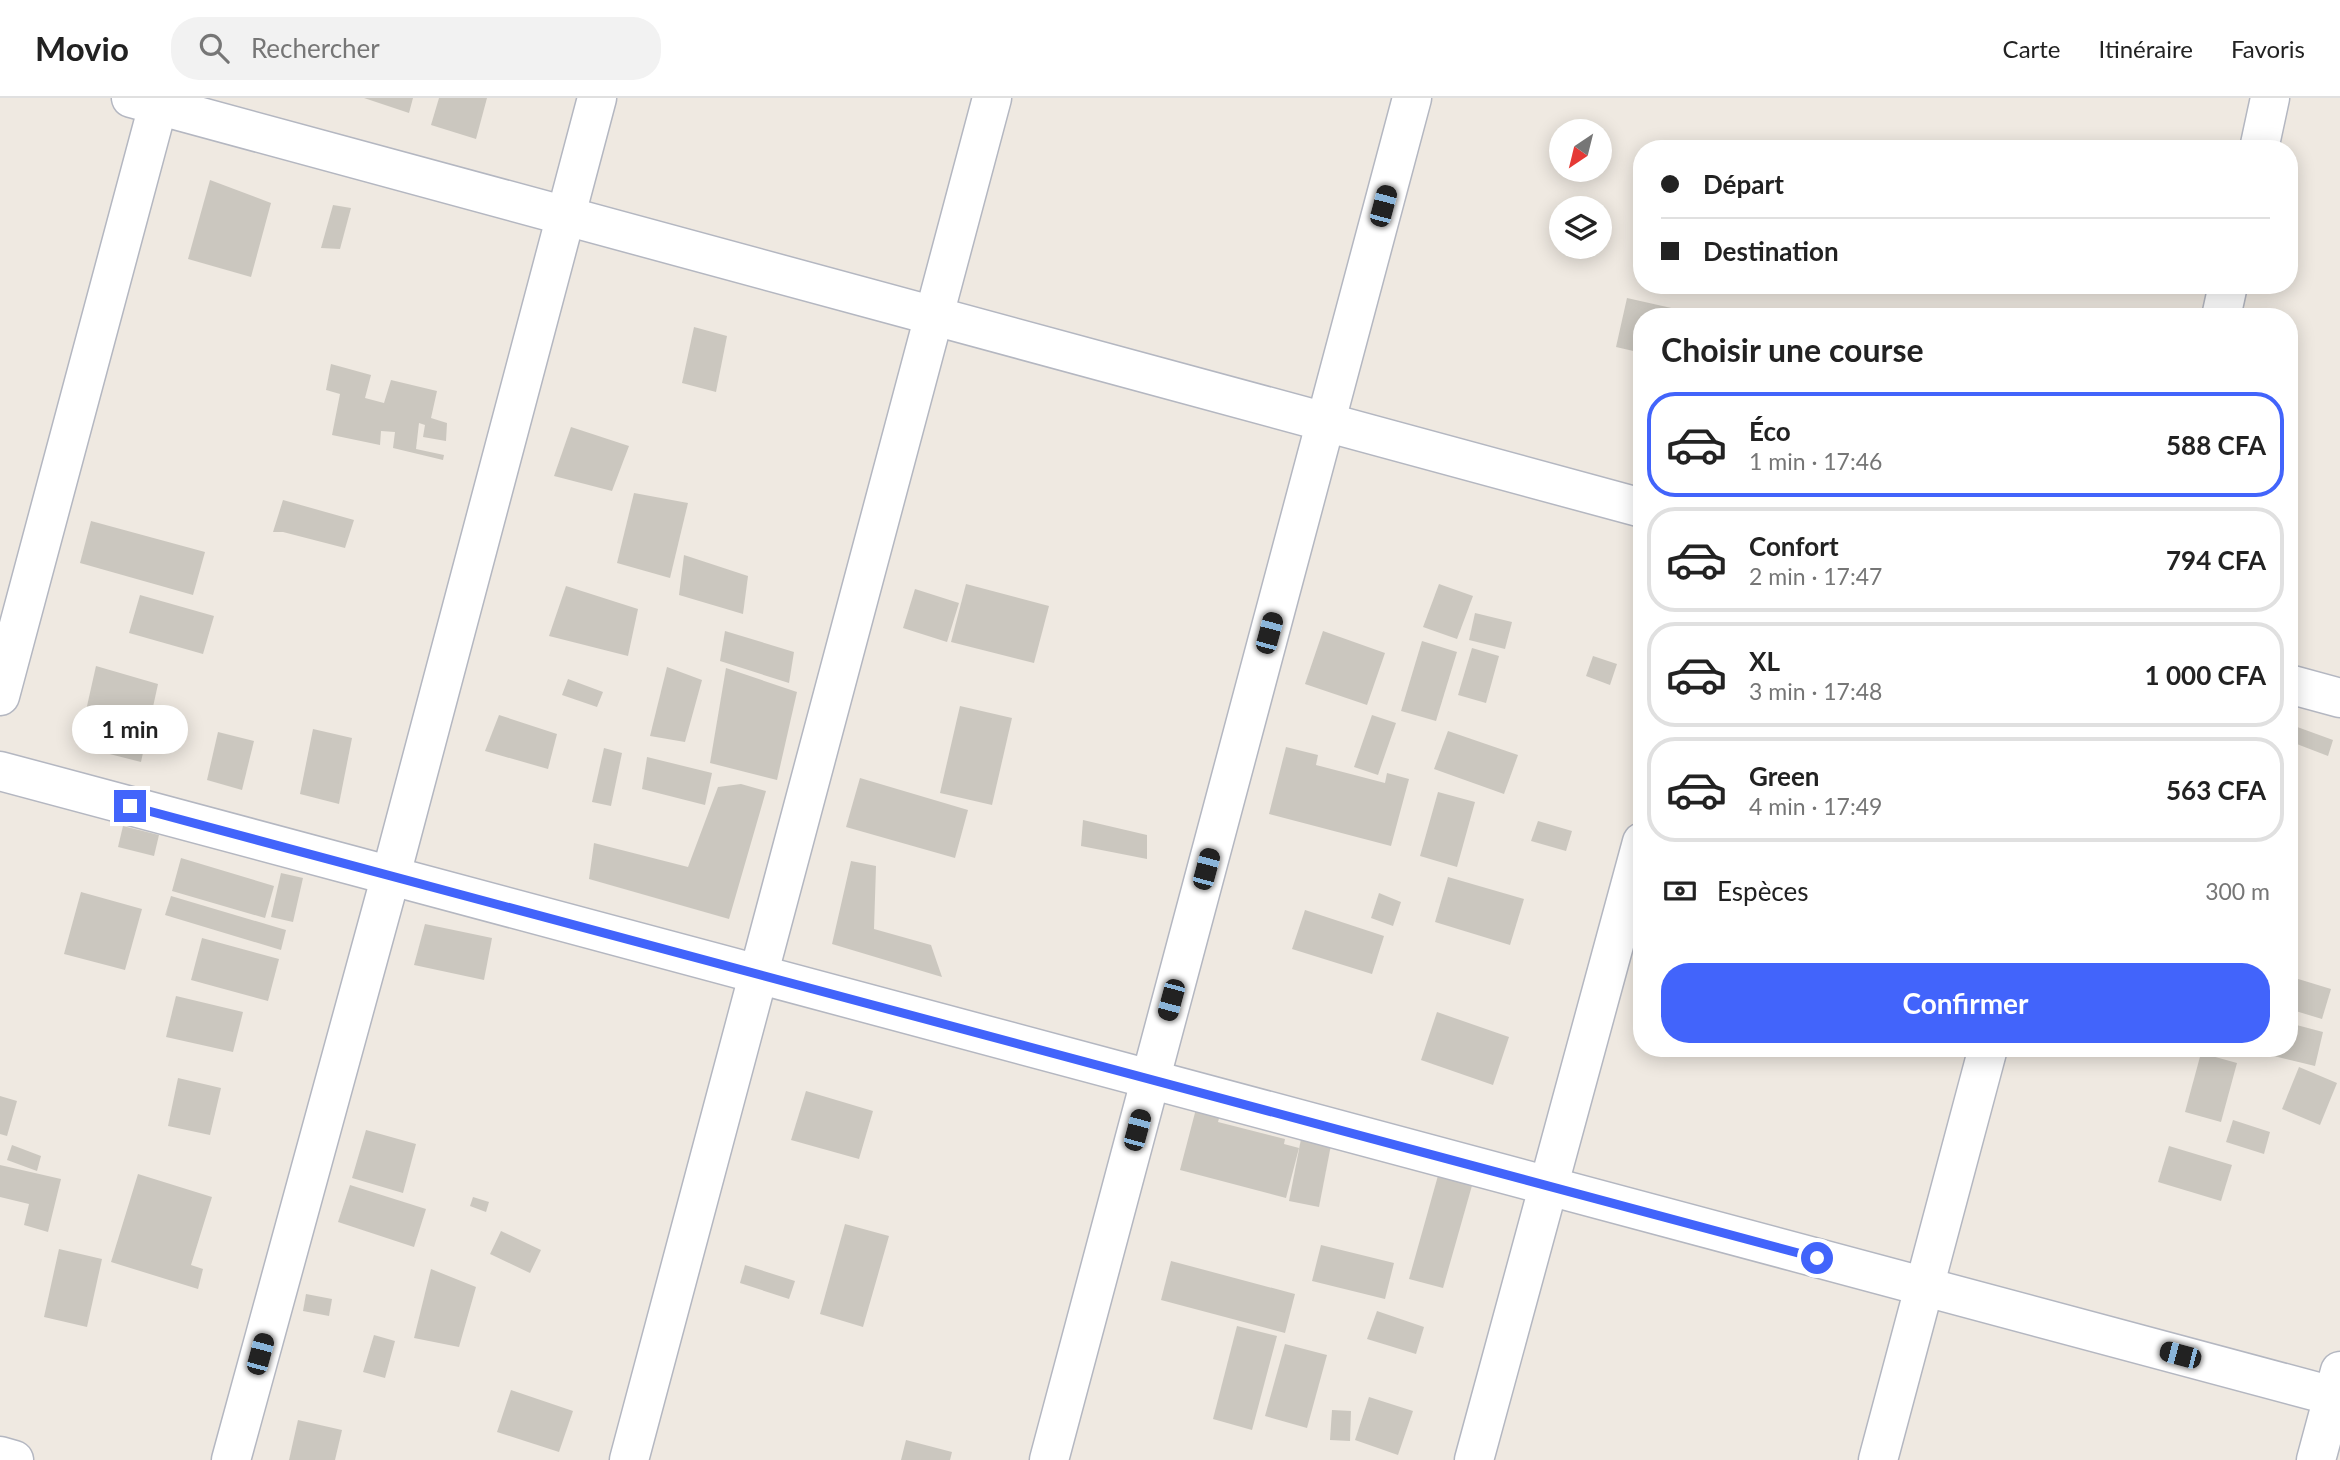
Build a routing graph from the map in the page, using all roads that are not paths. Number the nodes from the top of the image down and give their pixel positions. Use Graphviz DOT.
graph roads {
  1 [pos="597,98"];
  2 [pos="992,98"];
  3 [pos="1412,98"];
  4 [pos="2270,98"];
  5 [pos="150,100"];
  6 [pos="2261,140"];
  7 [pos="565,216"];
  8 [pos="933,316"];
  9 [pos="1325,422"];
  10 [pos="1633,506"];
  11 [pos="2298,686"];
  12 [pos="0,696"];
  13 [pos="2340,698"];
  14 [pos="0,771"];
  15 [pos="391,875"];
  16 [pos="1633,875"];
  17 [pos="758,974"];
  18 [pos="1985,1057"];
  19 [pos="1150,1079"];
  20 [pos="1549,1186"];
  21 [pos="1924,1286"];
  22 [pos="2338,1388"];
  23 [pos="0,1456"];
  24 [pos="14,1460"];
  25 [pos="231,1460"];
  26 [pos="629,1460"];
  27 [pos="1049,1460"];
  28 [pos="1475,1460"];
  29 [pos="1878,1460"];
  30 [pos="2316,1460"];
  1 -- 7 [label="street"];
  2 -- 8 [label="street"];
  3 -- 9 [label="street"];
  4 -- 6 [label="street"];
  5 -- 7 [label="street"];
  5 -- 12 [label="street"];
  7 -- 8 [label="street"];
  7 -- 15 [label="street"];
  8 -- 9 [label="street"];
  8 -- 17 [label="street"];
  9 -- 10 [label="street"];
  9 -- 19 [label="street"];
  11 -- 13 [label="street"];
  14 -- 15 [label="street"];
  15 -- 17 [label="street"];
  15 -- 25 [label="street"];
  16 -- 20 [label="street"];
  17 -- 19 [label="street"];
  17 -- 26 [label="street"];
  18 -- 21 [label="street"];
  19 -- 20 [label="street"];
  19 -- 27 [label="street"];
  20 -- 21 [label="street"];
  20 -- 28 [label="street"];
  21 -- 22 [label="street"];
  21 -- 29 [label="street"];
  22 -- 30 [label="street"];
  23 -- 24 [label="street"];
}
